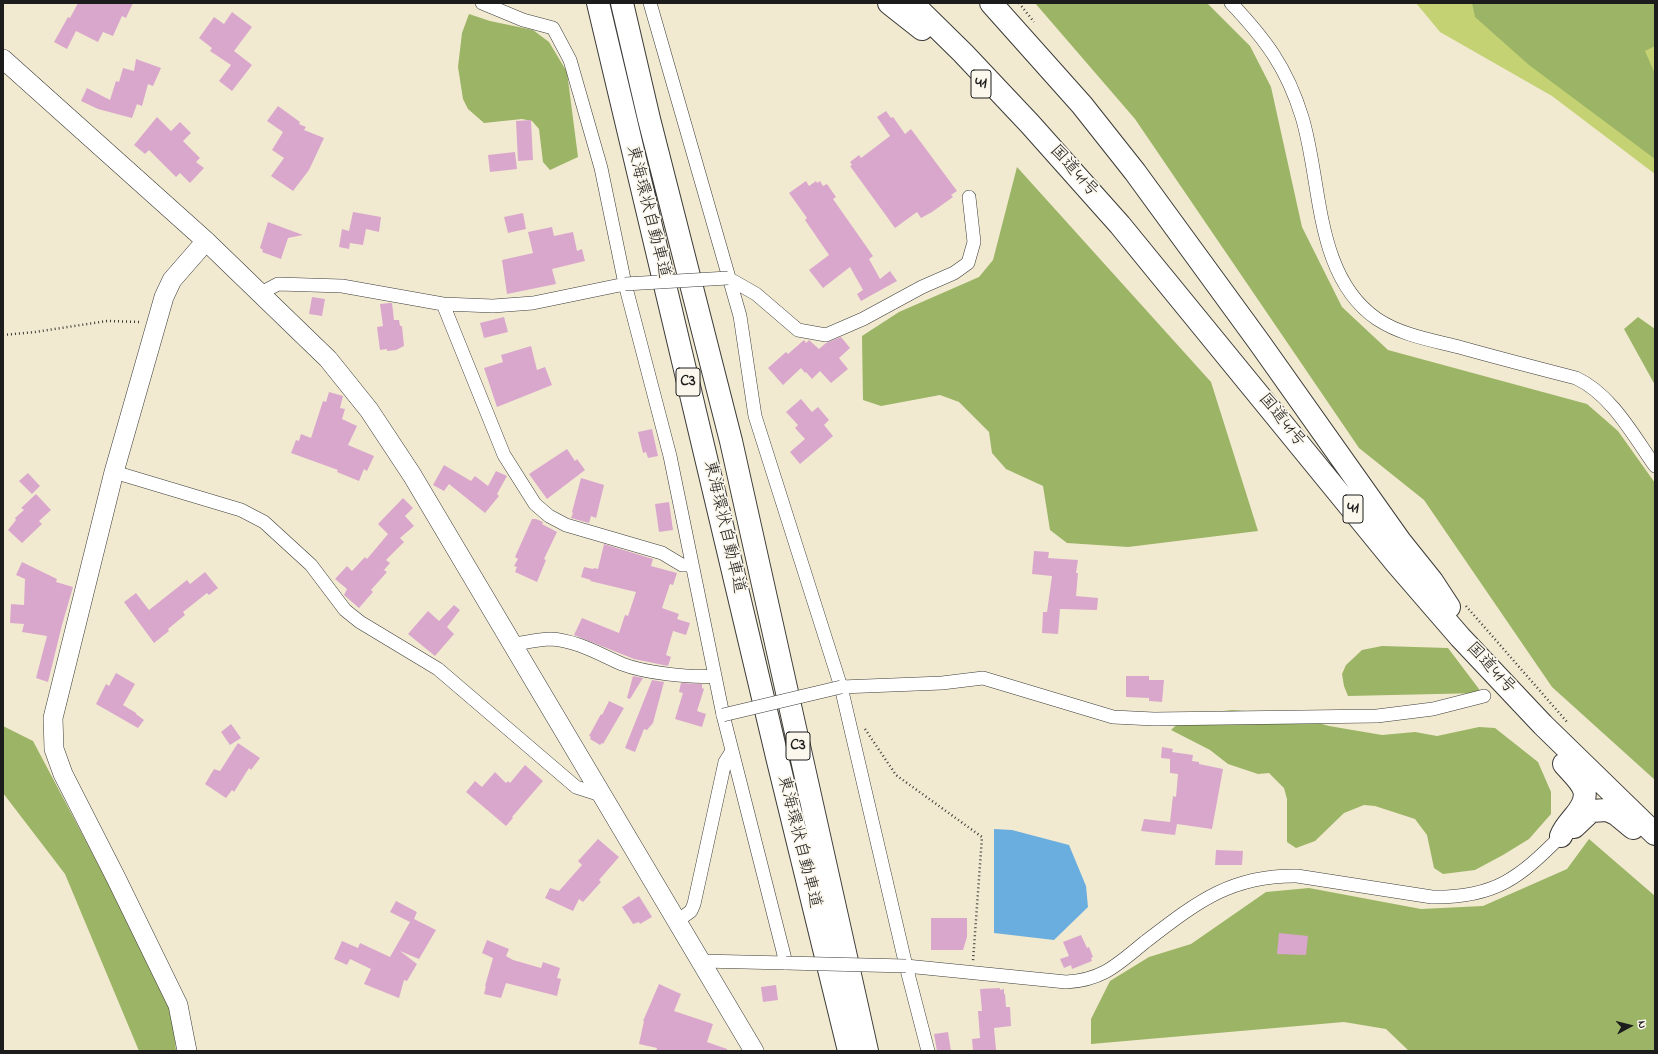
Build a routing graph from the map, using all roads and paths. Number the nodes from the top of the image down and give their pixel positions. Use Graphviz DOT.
graph roads {
  1 [pos="482,3"];
  2 [pos="598,3"];
  3 [pos="622,3"];
  4 [pos="650,3"];
  5 [pos="889,3"];
  6 [pos="912,3"];
  7 [pos="922,3"];
  8 [pos="991,3"];
  9 [pos="1231,3"];
  10 [pos="3,59"];
  11 [pos="1070,168"];
  12 [pos="969,197"];
  13 [pos="206,241"];
  14 [pos="728,278"];
  15 [pos="625,284"];
  16 [pos="261,293"];
  17 [pos="443,304"];
  18 [pos="156,328"];
  19 [pos="3,335"];
  20 [pos="1655,466"];
  21 [pos="114,472"];
  22 [pos="691,565"];
  23 [pos="1462,627"];
  24 [pos="514,644"];
  25 [pos="1480,659"];
  26 [pos="715,676"];
  27 [pos="841,687"];
  28 [pos="1484,696"];
  29 [pos="723,715"];
  30 [pos="849,717"];
  31 [pos="732,751"];
  32 [pos="602,795"];
  33 [pos="1655,824"];
  34 [pos="1655,834"];
  35 [pos="1562,836"];
  36 [pos="1655,847"];
  37 [pos="676,922"];
  38 [pos="701,961"];
  39 [pos="786,963"];
  40 [pos="906,966"];
  41 [pos="972,973"];
  42 [pos="187,1051"];
  43 [pos="754,1051"];
  44 [pos="849,1051"];
  45 [pos="867,1051"];
  46 [pos="928,1051"];
  1 -- 15 [label="street"];
  2 -- 44 [label="highway, 東海環状自動車道 / C3"];
  3 -- 45 [label="highway, 東海環状自動車道 / C3"];
  4 -- 14 [label="street"];
  5 -- 11 [label="highway, 41"];
  6 -- 11 [label="highway, 国道41号 / 41"];
  7 -- 23 [label="highway, 国道41号 / 41"];
  8 -- 23 [label="highway, 41"];
  9 -- 20 [label="street"];
  10 -- 13 [label="street"];
  11 -- 25 [label="highway, 国道41号 / 41"];
  12 -- 14 [label="street"];
  13 -- 16 [label="street"];
  13 -- 18 [label="street"];
  14 -- 15 [label="street, bridge"];
  14 -- 27 [label="street"];
  15 -- 17 [label="street"];
  15 -- 22 [label="street"];
  16 -- 17 [label="street"];
  16 -- 24 [label="street"];
  17 -- 22 [label="street"];
  18 -- 19 [label="path"];
  18 -- 21 [label="street"];
  21 -- 32 [label="street"];
  21 -- 42 [label="street"];
  22 -- 26 [label="street"];
  23 -- 33 [label="highway, 国道41号 / 41"];
  24 -- 26 [label="street"];
  24 -- 32 [label="street"];
  25 -- 34 [label="highway, 国道41号 / 41"];
  25 -- 35 [label="highway"];
  26 -- 29 [label="street"];
  27 -- 28 [label="street"];
  27 -- 29 [label="street, bridge"];
  27 -- 30 [label="street"];
  29 -- 31 [label="street"];
  30 -- 40 [label="street"];
  30 -- 41 [label="path"];
  31 -- 37 [label="street"];
  31 -- 39 [label="street"];
  32 -- 37 [label="street"];
  35 -- 36 [label="highway"];
  35 -- 41 [label="street"];
  37 -- 38 [label="street"];
  38 -- 39 [label="street"];
  38 -- 43 [label="street"];
  39 -- 40 [label="street, bridge"];
  40 -- 41 [label="street"];
  40 -- 46 [label="street"];
}
